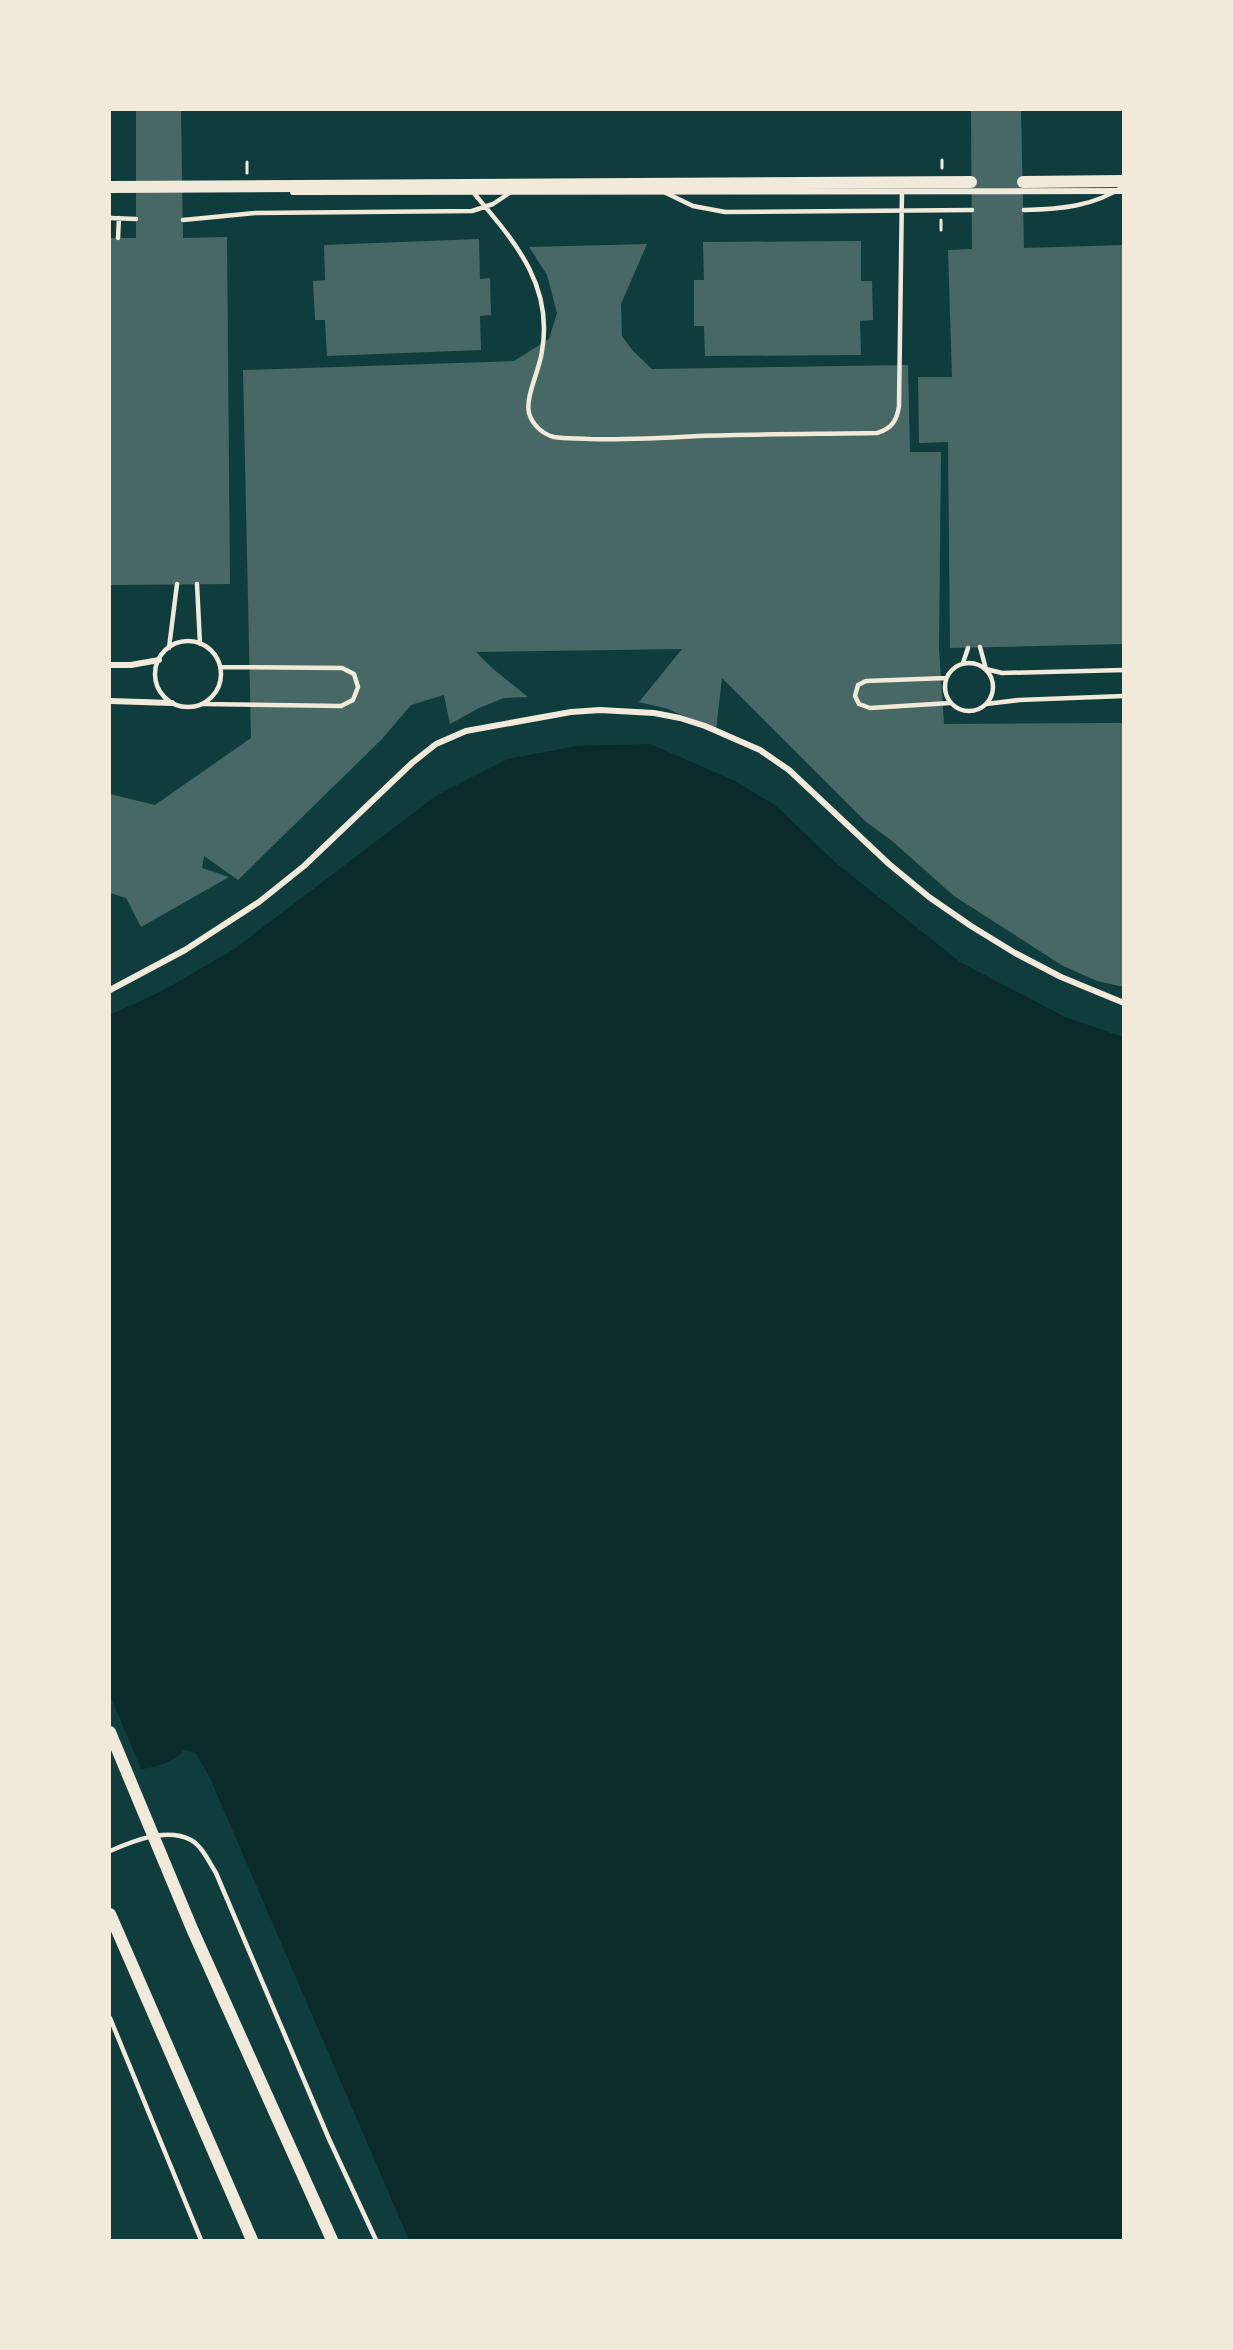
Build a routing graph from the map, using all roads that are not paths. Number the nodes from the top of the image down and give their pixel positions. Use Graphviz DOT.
graph roads {
  1 [pos="1124,181"];
  2 [pos="902,182"];
  3 [pos="971,182"];
  4 [pos="1023,182"];
  5 [pos="466,184"];
  6 [pos="518,184"];
  7 [pos="651,184"];
  8 [pos="1124,186"];
  9 [pos="110,189"];
  10 [pos="1124,191"];
  11 [pos="485,207"];
  12 [pos="972,210"];
  13 [pos="1024,210"];
  14 [pos="902,211"];
  15 [pos="110,218"];
  16 [pos="119,218"];
  17 [pos="136,219"];
  18 [pos="183,220"];
  19 [pos="118,238"];
  20 [pos="177,584"];
  21 [pos="197,584"];
  22 [pos="200,644"];
  23 [pos="980,647"];
  24 [pos="169,648"];
  25 [pos="968,648"];
  26 [pos="159,660"];
  27 [pos="963,663"];
  28 [pos="110,665"];
  29 [pos="220,668"];
  30 [pos="986,669"];
  31 [pos="1124,670"];
  32 [pos="946,678"];
  33 [pos="1124,696"];
  34 [pos="110,701"];
  35 [pos="172,703"];
  36 [pos="950,703"];
  37 [pos="203,704"];
  38 [pos="986,704"];
  39 [pos="110,990"];
  40 [pos="1124,1003"];
  41 [pos="110,1732"];
  42 [pos="110,1851"];
  43 [pos="110,1914"];
  44 [pos="110,2018"];
  45 [pos="201,2241"];
  46 [pos="252,2241"];
  47 [pos="332,2241"];
  48 [pos="376,2241"];
  1 -- 4 [label="main road"];
  2 -- 3 [label="main road"];
  2 -- 7 [label="main road"];
  2 -- 14 [label="lane"];
  5 -- 6 [label="main road"];
  5 -- 9 [label="main road"];
  5 -- 11 [label="lane"];
  6 -- 7 [label="main road"];
  6 -- 11 [label="lane"];
  7 -- 14 [label="lane"];
  8 -- 13 [label="lane"];
  9 -- 10 [label="street"];
  11 -- 14 [label="lane"];
  11 -- 18 [label="lane"];
  12 -- 14 [label="lane"];
  15 -- 16 [label="lane"];
  16 -- 17 [label="lane"];
  16 -- 19 [label="lane"];
  20 -- 24 [label="lane"];
  21 -- 22 [label="lane"];
  22 -- 24 [label="lane"];
  22 -- 29 [label="lane"];
  23 -- 30 [label="lane"];
  24 -- 26 [label="lane"];
  25 -- 27 [label="lane"];
  26 -- 28 [label="street"];
  26 -- 35 [label="lane"];
  27 -- 30 [label="lane"];
  27 -- 32 [label="lane"];
  29 -- 37 [label="lane"];
  29 -- 37 [label="lane"];
  30 -- 31 [label="lane"];
  30 -- 38 [label="lane"];
  32 -- 36 [label="lane"];
  32 -- 36 [label="lane"];
  33 -- 38 [label="lane"];
  34 -- 35 [label="street"];
  35 -- 37 [label="lane"];
  36 -- 38 [label="lane"];
  39 -- 40 [label="street"];
  41 -- 47 [label="main road"];
  42 -- 48 [label="lane"];
  43 -- 46 [label="main road"];
  44 -- 45 [label="lane"];
}
